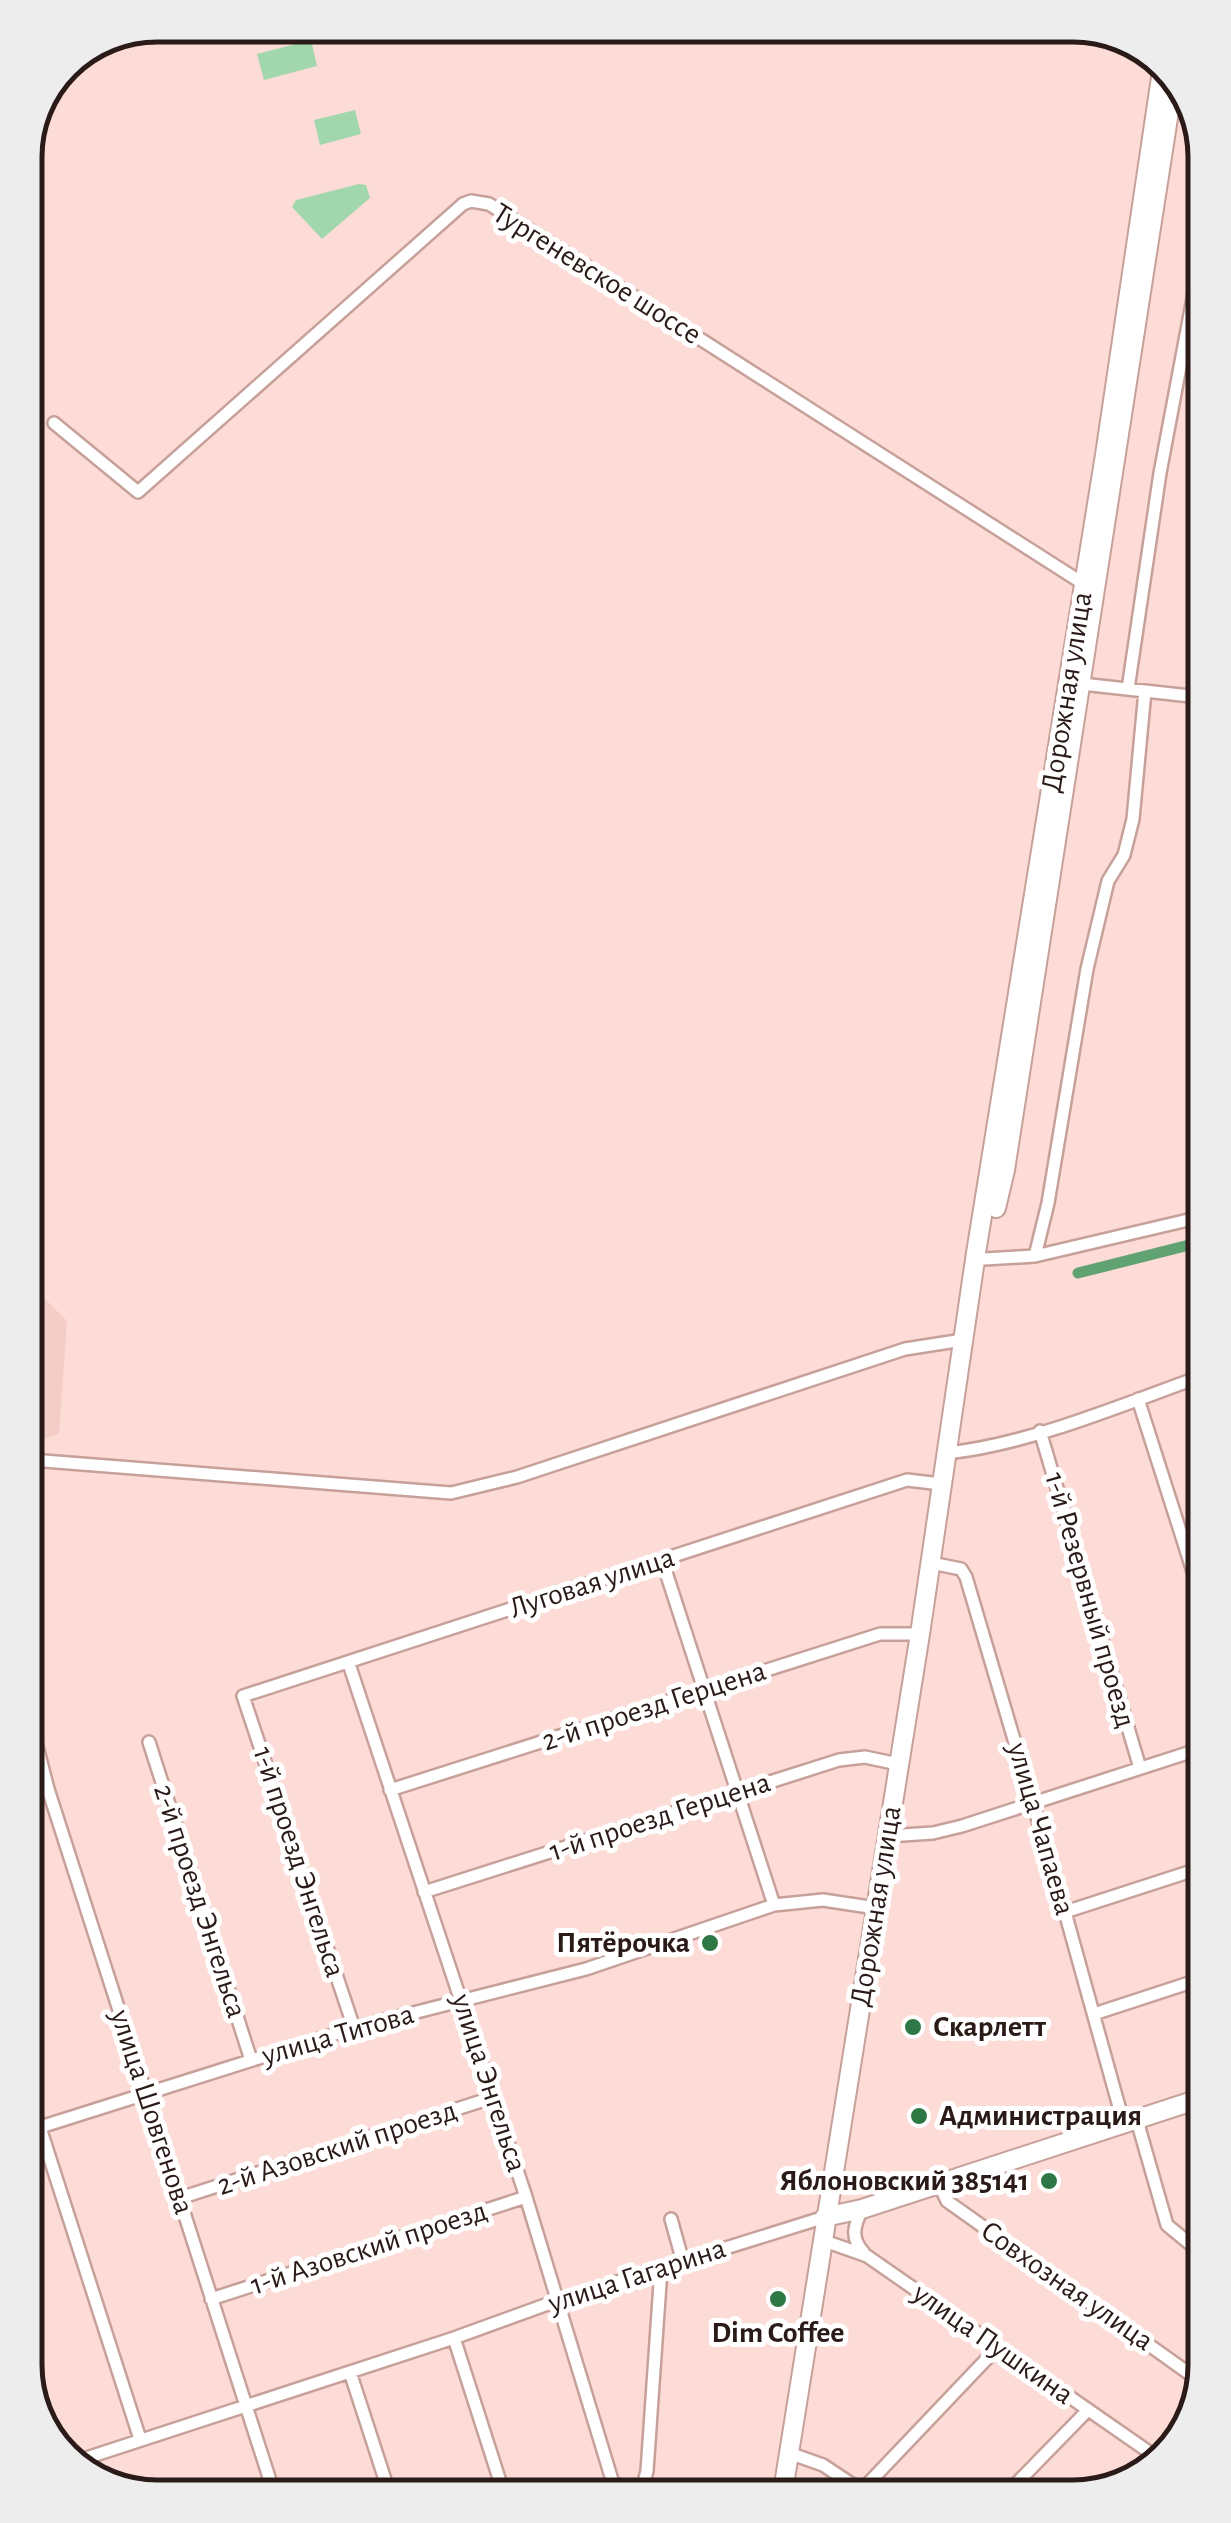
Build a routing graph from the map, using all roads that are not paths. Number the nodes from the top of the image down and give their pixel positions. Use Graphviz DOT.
graph roads {
  1 [pos="1160,83"];
  2 [pos="1171,97"];
  3 [pos="1188,325"];
  4 [pos="54,423"];
  5 [pos="1090,586"];
  6 [pos="1082,684"];
  7 [pos="1128,690"];
  8 [pos="1145,691"];
  9 [pos="1188,696"];
  10 [pos="1188,1220"];
  11 [pos="1035,1256"];
  12 [pos="984,1259"];
  13 [pos="967,1320"];
  14 [pos="964,1340"];
  15 [pos="1188,1381"];
  16 [pos="1138,1399"];
  17 [pos="1040,1432"];
  18 [pos="946,1453"];
  19 [pos="42,1461"];
  20 [pos="941,1484"];
  21 [pos="1188,1555"];
  22 [pos="662,1560"];
  23 [pos="931,1562"];
  24 [pos="920,1634"];
  25 [pos="349,1664"];
  26 [pos="704,1690"];
  27 [pos="243,1696"];
  28 [pos="149,1742"];
  29 [pos="1188,1753"];
  30 [pos="898,1764"];
  31 [pos="42,1766"];
  32 [pos="1140,1768"];
  33 [pos="390,1790"];
  34 [pos="736,1792"];
  35 [pos="1034,1803"];
  36 [pos="888,1836"];
  37 [pos="1188,1872"];
  38 [pos="424,1892"];
  39 [pos="774,1904"];
  40 [pos="876,1908"];
  41 [pos="1066,1912"];
  42 [pos="1188,1983"];
  43 [pos="462,1999"];
  44 [pos="1094,2014"];
  45 [pos="354,2028"];
  46 [pos="251,2060"];
  47 [pos="145,2092"];
  48 [pos="494,2097"];
  49 [pos="1188,2102"];
  50 [pos="1129,2119"];
  51 [pos="42,2126"];
  52 [pos="42,2146"];
  53 [pos="939,2184"];
  54 [pos="526,2196"];
  55 [pos="180,2198"];
  56 [pos="862,2209"];
  57 [pos="825,2217"];
  58 [pos="671,2219"];
  59 [pos="822,2240"];
  60 [pos="1188,2243"];
  61 [pos="867,2256"];
  62 [pos="683,2262"];
  63 [pos="660,2269"];
  64 [pos="211,2299"];
  65 [pos="556,2302"];
  66 [pos="454,2338"];
  67 [pos="998,2346"];
  68 [pos="350,2372"];
  69 [pos="1188,2373"];
  70 [pos="246,2404"];
  71 [pos="1088,2410"];
  72 [pos="140,2439"];
  73 [pos="1149,2452"];
  74 [pos="789,2453"];
  75 [pos="87,2457"];
  76 [pos="270,2480"];
  77 [pos="385,2480"];
  78 [pos="500,2480"];
  79 [pos="612,2480"];
  80 [pos="645,2480"];
  81 [pos="785,2480"];
  82 [pos="845,2480"];
  83 [pos="872,2480"];
  84 [pos="1021,2480"];
  1 -- 5 [label="main road, Дорожная улица"];
  2 -- 5 [label="main road, Дорожная улица"];
  3 -- 7 [label="street"];
  4 -- 5 [label="street, Тургеневское шоссе"];
  5 -- 6 [label="main road, Дорожная улица"];
  5 -- 13 [label="main road, Дорожная улица"];
  6 -- 7 [label="street"];
  6 -- 12 [label="main road, Дорожная улица"];
  7 -- 8 [label="street"];
  8 -- 9 [label="street"];
  8 -- 11 [label="street"];
  10 -- 11 [label="street"];
  11 -- 12 [label="street"];
  12 -- 13 [label="main road, Дорожная улица"];
  13 -- 14 [label="main road, Дорожная улица"];
  14 -- 18 [label="main road, Дорожная улица"];
  14 -- 19 [label="street"];
  15 -- 16 [label="street"];
  16 -- 17 [label="street"];
  16 -- 21 [label="street"];
  17 -- 18 [label="street"];
  17 -- 32 [label="street, 1-й Резервный проезд"];
  18 -- 20 [label="main road, Дорожная улица"];
  20 -- 22 [label="street, Луговая улица"];
  20 -- 23 [label="main road, Дорожная улица"];
  22 -- 25 [label="street, Луговая улица"];
  22 -- 26 [label="street"];
  23 -- 24 [label="main road, Дорожная улица"];
  23 -- 35 [label="street, улица Чапаева"];
  24 -- 26 [label="street, 2-й проезд Герцена"];
  24 -- 30 [label="main road, Дорожная улица"];
  25 -- 27 [label="street, Луговая улица"];
  25 -- 33 [label="street, улица Энгельса"];
  26 -- 33 [label="street, 2-й проезд Герцена"];
  26 -- 34 [label="street"];
  27 -- 45 [label="street, 1-й проезд Энгельса"];
  28 -- 46 [label="street, 2-й проезд Энгельса"];
  29 -- 32 [label="street"];
  30 -- 34 [label="street, 1-й проезд Герцена"];
  30 -- 36 [label="main road, Дорожная улица"];
  31 -- 47 [label="street, улица Шовгенова"];
  32 -- 35 [label="street"];
  33 -- 38 [label="street, улица Энгельса"];
  34 -- 38 [label="street, 1-й проезд Герцена"];
  34 -- 39 [label="street"];
  35 -- 36 [label="street"];
  35 -- 41 [label="street, улица Чапаева"];
  36 -- 40 [label="main road, Дорожная улица"];
  37 -- 41 [label="street"];
  38 -- 43 [label="street, улица Энгельса"];
  39 -- 40 [label="street, улица Титова"];
  39 -- 43 [label="street, улица Титова"];
  40 -- 57 [label="main road, Дорожная улица"];
  41 -- 44 [label="street, улица Чапаева"];
  42 -- 44 [label="street"];
  43 -- 45 [label="street, улица Титова"];
  43 -- 48 [label="street, улица Энгельса"];
  44 -- 50 [label="street, улица Чапаева"];
  45 -- 46 [label="street, улица Титова"];
  46 -- 47 [label="street, улица Титова"];
  47 -- 51 [label="street, улица Титова"];
  47 -- 55 [label="street, улица Шовгенова"];
  48 -- 54 [label="street, улица Энгельса"];
  48 -- 55 [label="street, 2-й Азовский проезд"];
  49 -- 50 [label="main road, улица Гагарина"];
  50 -- 53 [label="main road, улица Гагарина"];
  50 -- 60 [label="street, улица Чапаева"];
  52 -- 72 [label="street"];
  53 -- 56 [label="main road, улица Гагарина"];
  53 -- 69 [label="street, Совхозная улица"];
  54 -- 64 [label="street, 1-й Азовский проезд"];
  54 -- 65 [label="street, улица Энгельса"];
  55 -- 64 [label="street, улица Шовгенова"];
  56 -- 57 [label="main road, улица Гагарина"];
  56 -- 61 [label="street"];
  57 -- 59 [label="main road, Дорожная улица"];
  57 -- 62 [label="street, улица Гагарина"];
  58 -- 62 [label="street"];
  59 -- 61 [label="street, улица Пушкина"];
  59 -- 74 [label="main road, Дорожная улица"];
  61 -- 67 [label="street, улица Пушкина"];
  62 -- 63 [label="street, улица Гагарина"];
  63 -- 65 [label="street, улица Гагарина"];
  63 -- 80 [label="street"];
  64 -- 70 [label="street, улица Шовгенова"];
  65 -- 66 [label="street, улица Гагарина"];
  65 -- 79 [label="street, улица Энгельса"];
  66 -- 68 [label="street, улица Гагарина"];
  66 -- 78 [label="street"];
  67 -- 71 [label="street, улица Пушкина"];
  67 -- 83 [label="street"];
  68 -- 70 [label="street, улица Гагарина"];
  68 -- 77 [label="street"];
  70 -- 72 [label="street, улица Гагарина"];
  70 -- 76 [label="street, улица Шовгенова"];
  71 -- 73 [label="street, улица Пушкина"];
  71 -- 84 [label="street"];
  72 -- 75 [label="street, улица Гагарина"];
  74 -- 81 [label="main road, Дорожная улица"];
  74 -- 82 [label="street"];
}
